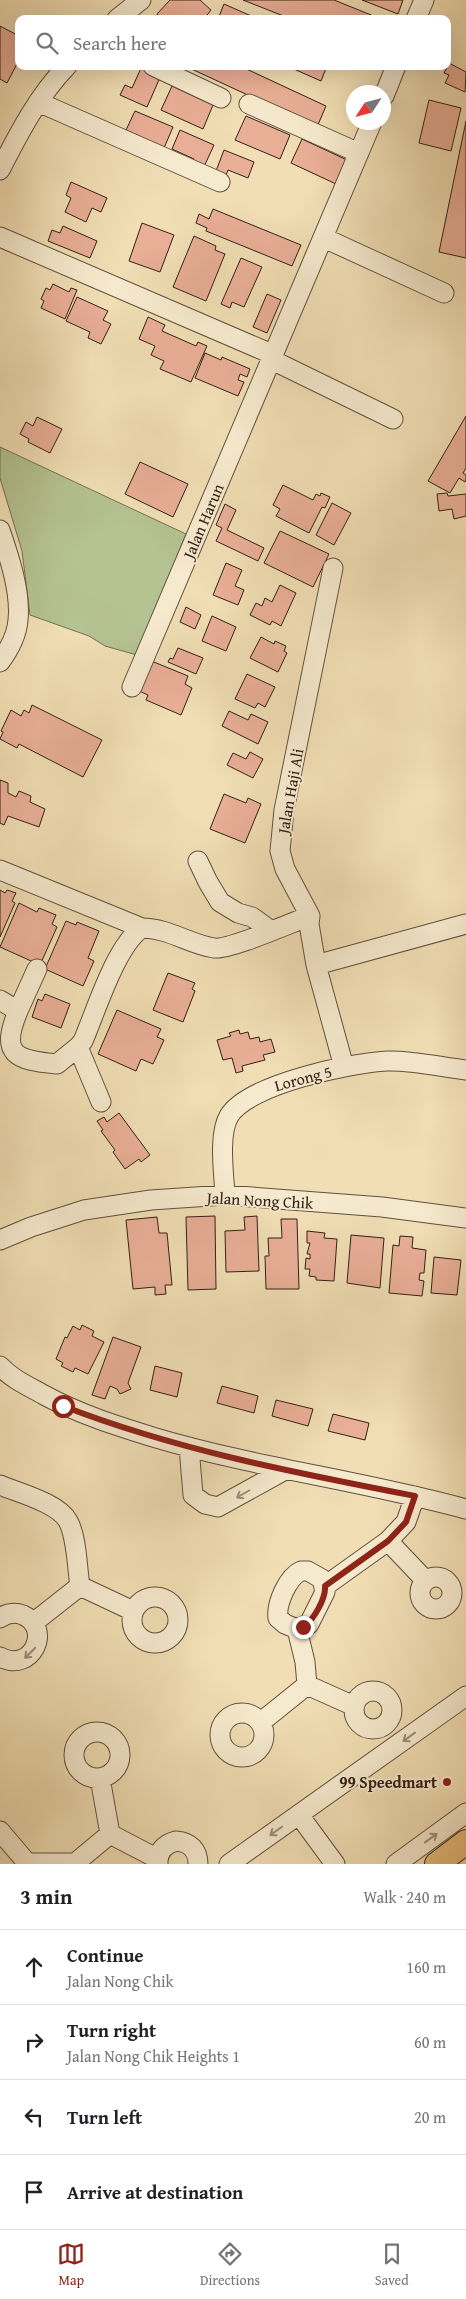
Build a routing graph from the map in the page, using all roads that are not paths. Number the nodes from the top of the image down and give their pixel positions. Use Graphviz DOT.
graph roads {
  1 [pos="141,0"];
  2 [pos="424,0"];
  3 [pos="122,15"];
  4 [pos="418,15"];
  5 [pos="63,70"];
  6 [pos="162,70"];
  7 [pos="394,70"];
  8 [pos="388,85"];
  9 [pos="221,98"];
  10 [pos="38,102"];
  11 [pos="249,104"];
  12 [pos="369,130"];
  13 [pos="359,153"];
  14 [pos="0,170"];
  15 [pos="220,182"];
  16 [pos="0,237"];
  17 [pos="324,238"];
  18 [pos="444,293"];
  19 [pos="273,358"];
  20 [pos="393,418"];
  21 [pos="0,530"];
  22 [pos="333,568"];
  23 [pos="3,653"];
  24 [pos="132,687"];
  25 [pos="198,861"];
  26 [pos="0,870"];
  27 [pos="310,916"];
  28 [pos="466,924"];
  29 [pos="142,928"];
  30 [pos="270,930"];
  31 [pos="316,965"];
  32 [pos="37,969"];
  33 [pos="0,1000"];
  34 [pos="18,1011"];
  35 [pos="78,1047"];
  36 [pos="344,1067"];
  37 [pos="466,1070"];
  38 [pos="101,1102"];
  39 [pos="225,1195"];
  40 [pos="466,1218"];
  41 [pos="0,1240"];
  42 [pos="3,1375"];
  43 [pos="189,1447"];
  44 [pos="285,1470"];
  45 [pos="0,1486"];
  46 [pos="415,1496"];
  47 [pos="466,1509"];
  48 [pos="388,1541"];
  49 [pos="425,1580"];
  50 [pos="80,1586"];
  51 [pos="325,1586"];
  52 [pos="133,1611"];
  53 [pos="0,1618"];
  54 [pos="33,1623"];
  55 [pos="297,1628"];
  56 [pos="0,1657"];
  57 [pos="308,1685"];
  58 [pos="466,1696"];
  59 [pos="354,1706"];
  60 [pos="261,1722"];
  61 [pos="100,1778"];
  62 [pos="466,1813"];
  63 [pos="299,1815"];
  64 [pos="0,1831"];
  65 [pos="110,1834"];
  66 [pos="466,1842"];
  67 [pos="158,1862"];
  68 [pos="28,1863"];
  69 [pos="74,1863"];
  70 [pos="198,1864"];
  71 [pos="229,1864"];
  72 [pos="335,1864"];
  73 [pos="396,1864"];
  74 [pos="436,1864"];
  1 -- 3 [label="street"];
  2 -- 4 [label="street"];
  5 -- 10 [label="street"];
  6 -- 9 [label="street"];
  7 -- 8 [label="street"];
  10 -- 14 [label="street"];
  10 -- 15 [label="street"];
  11 -- 13 [label="street"];
  12 -- 13 [label="street, Jalan Harun"];
  13 -- 17 [label="street, Jalan Harun"];
  16 -- 19 [label="street"];
  17 -- 18 [label="street"];
  17 -- 19 [label="street, Jalan Harun"];
  19 -- 20 [label="street"];
  19 -- 24 [label="street, Jalan Harun"];
  21 -- 23 [label="street"];
  22 -- 27 [label="street, Jalan Haji Ali"];
  25 -- 30 [label="street"];
  26 -- 29 [label="street"];
  27 -- 30 [label="street"];
  27 -- 31 [label="street, Jalan Haji Ali"];
  28 -- 31 [label="street"];
  29 -- 30 [label="street"];
  29 -- 35 [label="street"];
  31 -- 36 [label="street, Jalan Haji Ali"];
  32 -- 34 [label="street"];
  33 -- 34 [label="street"];
  34 -- 35 [label="street"];
  35 -- 38 [label="street"];
  36 -- 37 [label="street, Lorong 5"];
  36 -- 39 [label="street, Lorong 5"];
  39 -- 40 [label="street, Jalan Nong Chik"];
  39 -- 41 [label="street, Jalan Nong Chik"];
  42 -- 43 [label="street"];
  43 -- 44 [label="street"];
  44 -- 43 [label="street, one-way"];
  44 -- 46 [label="street"];
  45 -- 50 [label="street"];
  46 -- 47 [label="street"];
  46 -- 48 [label="street"];
  48 -- 49 [label="street"];
  48 -- 51 [label="street"];
  50 -- 52 [label="street"];
  50 -- 54 [label="street"];
  51 -- 55 [label="street"];
  51 -- 55 [label="street"];
  53 -- 54 [label="street"];
  54 -- 56 [label="street, one-way"];
  55 -- 57 [label="street"];
  57 -- 59 [label="street"];
  57 -- 60 [label="street"];
  58 -- 63 [label="street, one-way"];
  61 -- 65 [label="street"];
  73 -- 62 [label="street, one-way"];
  63 -- 71 [label="street, one-way"];
  63 -- 72 [label="street"];
  64 -- 68 [label="street"];
  65 -- 67 [label="street"];
  65 -- 69 [label="street"];
  66 -- 74 [label="main road"];
  67 -- 70 [label="street"];
  68 -- 69 [label="street"];
}
